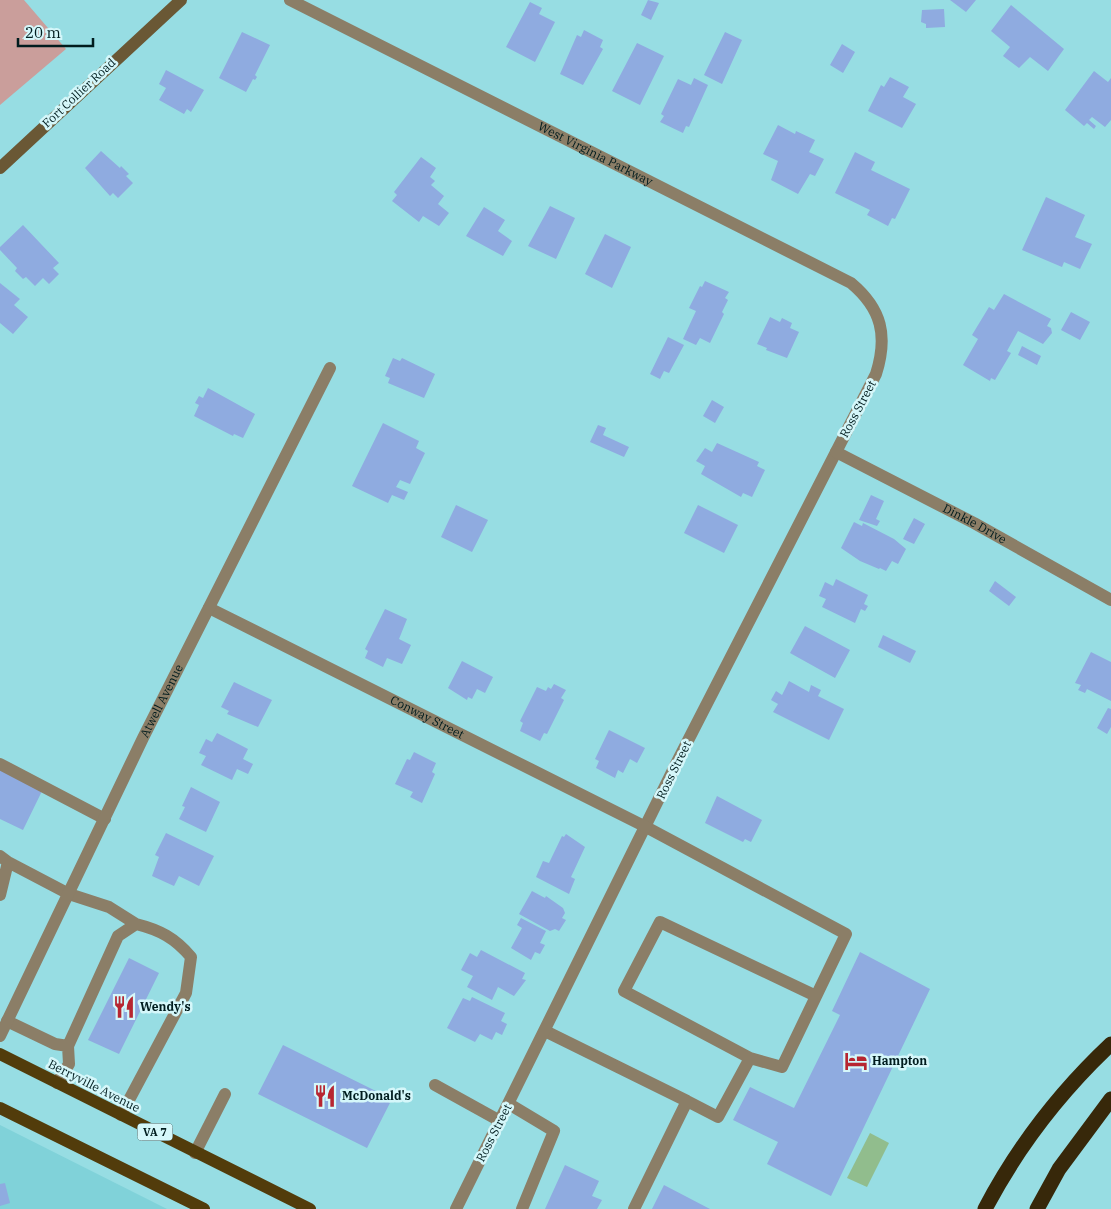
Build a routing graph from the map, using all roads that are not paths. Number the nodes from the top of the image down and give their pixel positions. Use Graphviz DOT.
graph roads {
  1 [pos="181,0"];
  2 [pos="290,0"];
  3 [pos="0,168"];
  4 [pos="882,330"];
  5 [pos="330,368"];
  6 [pos="836,452"];
  7 [pos="1111,600"];
  8 [pos="209,608"];
  9 [pos="0,764"];
  10 [pos="105,819"];
  11 [pos="646,827"];
  12 [pos="4,859"];
  13 [pos="69,894"];
  14 [pos="0,895"];
  15 [pos="136,924"];
  16 [pos="816,996"];
  17 [pos="8,1021"];
  18 [pos="545,1031"];
  19 [pos="0,1036"];
  20 [pos="1111,1044"];
  21 [pos="68,1046"];
  22 [pos="0,1054"];
  23 [pos="750,1058"];
  24 [pos="57,1083"];
  25 [pos="435,1085"];
  26 [pos="225,1094"];
  27 [pos="1111,1099"];
  28 [pos="687,1101"];
  29 [pos="508,1104"];
  30 [pos="0,1108"];
  31 [pos="121,1115"];
  32 [pos="500,1121"];
  33 [pos="195,1152"];
  34 [pos="204,1209"];
  35 [pos="310,1209"];
  36 [pos="456,1209"];
  37 [pos="522,1209"];
  38 [pos="634,1209"];
  39 [pos="985,1209"];
  40 [pos="1037,1209"];
  1 -- 3 [label="street, Fort Collier Road"];
  2 -- 4 [label="street, West Virginia Parkway"];
  4 -- 6 [label="street, Ross Street"];
  5 -- 8 [label="street, Atwell Avenue"];
  6 -- 7 [label="street, Dinkle Drive"];
  6 -- 11 [label="street, Ross Street"];
  8 -- 10 [label="street, Atwell Avenue"];
  8 -- 11 [label="street, Conway Street"];
  9 -- 10 [label="street"];
  10 -- 13 [label="street, Atwell Avenue"];
  11 -- 16 [label="street, Conway Street"];
  11 -- 18 [label="street, Ross Street"];
  12 -- 13 [label="street"];
  12 -- 14 [label="street"];
  13 -- 15 [label="street"];
  13 -- 17 [label="street, Atwell Avenue"];
  15 -- 21 [label="street"];
  15 -- 31 [label="street"];
  16 -- 23 [label="street"];
  16 -- 23 [label="street"];
  17 -- 19 [label="street, Atwell Avenue"];
  17 -- 21 [label="street"];
  18 -- 28 [label="street"];
  18 -- 29 [label="street, Ross Street"];
  20 -- 39 [label="highway"];
  21 -- 24 [label="street"];
  22 -- 24 [label="main road, Berryville Avenue / VA 7"];
  23 -- 28 [label="street"];
  24 -- 31 [label="main road, Berryville Avenue / VA 7"];
  25 -- 32 [label="street"];
  26 -- 33 [label="street"];
  27 -- 40 [label="highway"];
  28 -- 38 [label="street"];
  29 -- 32 [label="street, Ross Street"];
  29 -- 37 [label="street"];
  30 -- 34 [label="main road"];
  31 -- 33 [label="main road, Berryville Avenue / VA 7"];
  32 -- 36 [label="street, Ross Street"];
  33 -- 35 [label="main road, Berryville Avenue / VA 7"];
}
